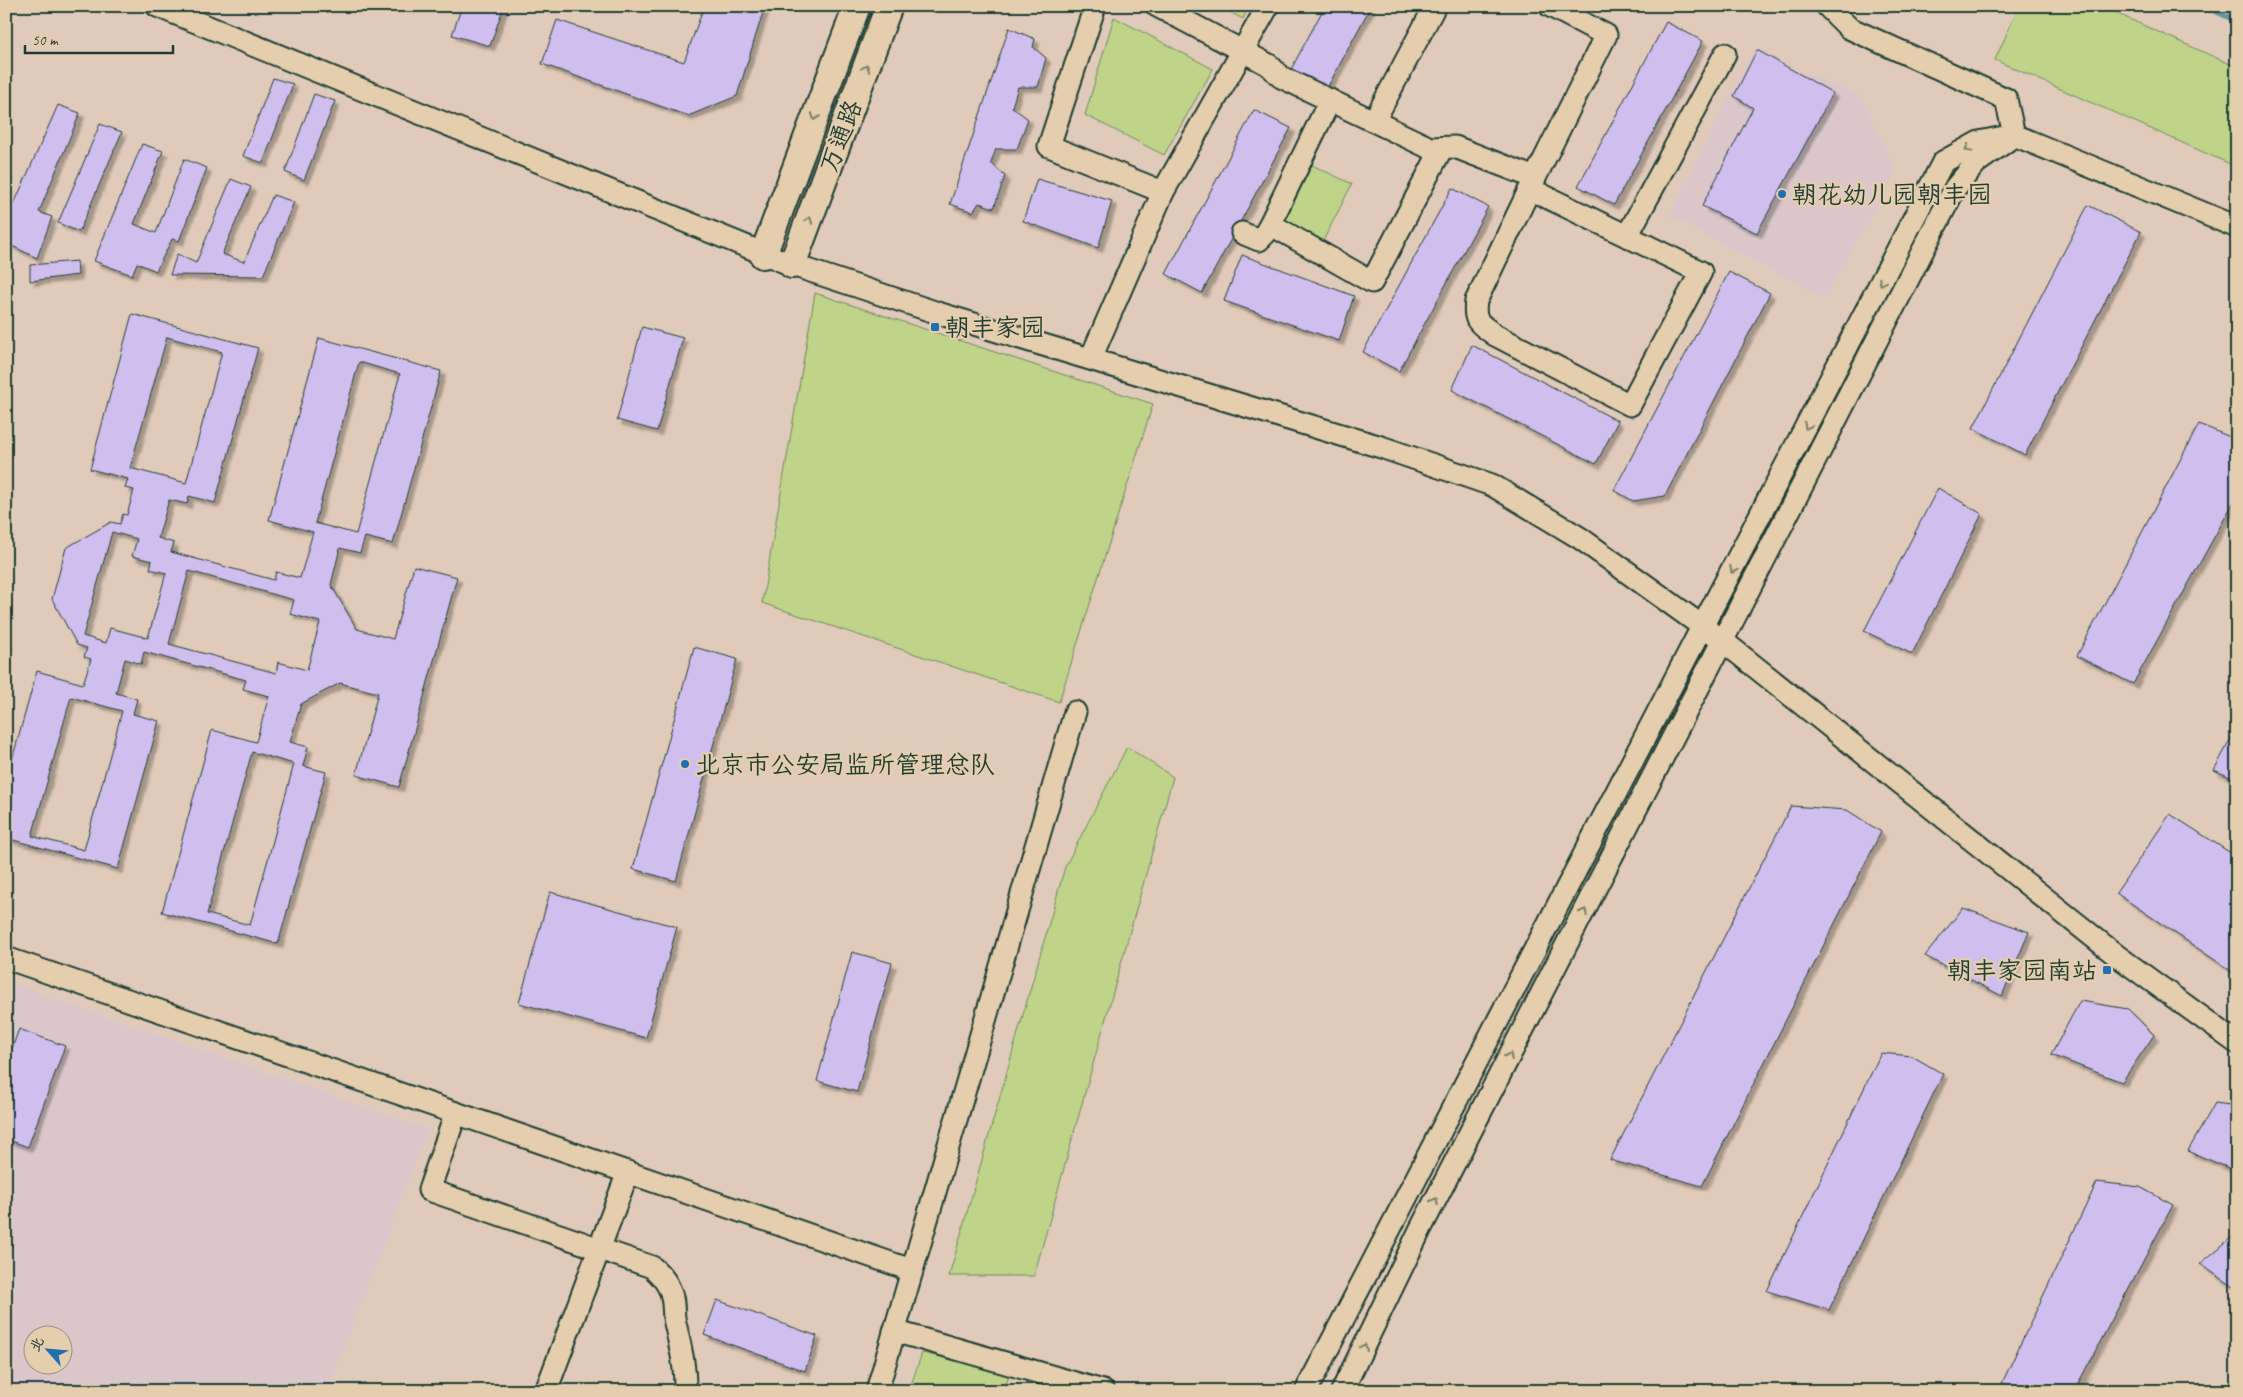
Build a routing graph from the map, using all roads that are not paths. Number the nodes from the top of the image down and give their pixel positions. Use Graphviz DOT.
graph roads {
  1 [pos="157,6"];
  2 [pos="857,6"];
  3 [pos="890,6"];
  4 [pos="1157,6"];
  5 [pos="1268,6"];
  6 [pos="1435,6"];
  7 [pos="1550,6"];
  8 [pos="1827,6"];
  9 [pos="1092,7"];
  10 [pos="1243,51"];
  11 [pos="1725,54"];
  12 [pos="1330,100"];
  13 [pos="1374,121"];
  14 [pos="2014,135"];
  15 [pos="1442,148"];
  16 [pos="1533,184"];
  17 [pos="1163,192"];
  18 [pos="1270,224"];
  19 [pos="2237,227"];
  20 [pos="1242,233"];
  21 [pos="1627,236"];
  22 [pos="763,254"];
  23 [pos="792,265"];
  24 [pos="1091,358"];
  25 [pos="1703,627"];
  26 [pos="1724,642"];
  27 [pos="1075,712"];
  28 [pos="6,958"];
  29 [pos="2237,1043"];
  30 [pos="456,1113"];
  31 [pos="628,1172"];
  32 [pos="599,1248"];
  33 [pos="911,1270"];
  34 [pos="894,1330"];
  35 [pos="546,1391"];
  36 [pos="685,1391"];
  37 [pos="877,1391"];
  38 [pos="1103,1391"];
  39 [pos="1306,1391"];
  40 [pos="1342,1391"];
  1 -- 22 [label="street"];
  2 -- 22 [label="main road, 万通路, one-way"];
  23 -- 3 [label="main road, 万通路, one-way"];
  4 -- 10 [label="street"];
  5 -- 10 [label="street"];
  6 -- 13 [label="street"];
  7 -- 16 [label="street"];
  8 -- 14 [label="street"];
  9 -- 17 [label="street"];
  10 -- 12 [label="street"];
  10 -- 17 [label="street"];
  11 -- 21 [label="street"];
  12 -- 13 [label="street"];
  12 -- 18 [label="street"];
  13 -- 15 [label="street"];
  14 -- 19 [label="street"];
  14 -- 25 [label="street, one-way"];
  14 -- 26 [label="street"];
  15 -- 16 [label="street"];
  15 -- 18 [label="street"];
  16 -- 21 [label="street"];
  16 -- 21 [label="street"];
  17 -- 24 [label="street"];
  18 -- 20 [label="street"];
  22 -- 23 [label="street"];
  23 -- 24 [label="street"];
  24 -- 25 [label="street"];
  25 -- 26 [label="street"];
  25 -- 39 [label="street"];
  26 -- 29 [label="street"];
  40 -- 26 [label="street, one-way"];
  27 -- 33 [label="street"];
  28 -- 30 [label="street"];
  30 -- 31 [label="street"];
  30 -- 32 [label="street"];
  31 -- 32 [label="street"];
  31 -- 33 [label="street"];
  32 -- 35 [label="street"];
  32 -- 36 [label="street"];
  33 -- 34 [label="street"];
  34 -- 37 [label="street"];
  34 -- 38 [label="street"];
}
